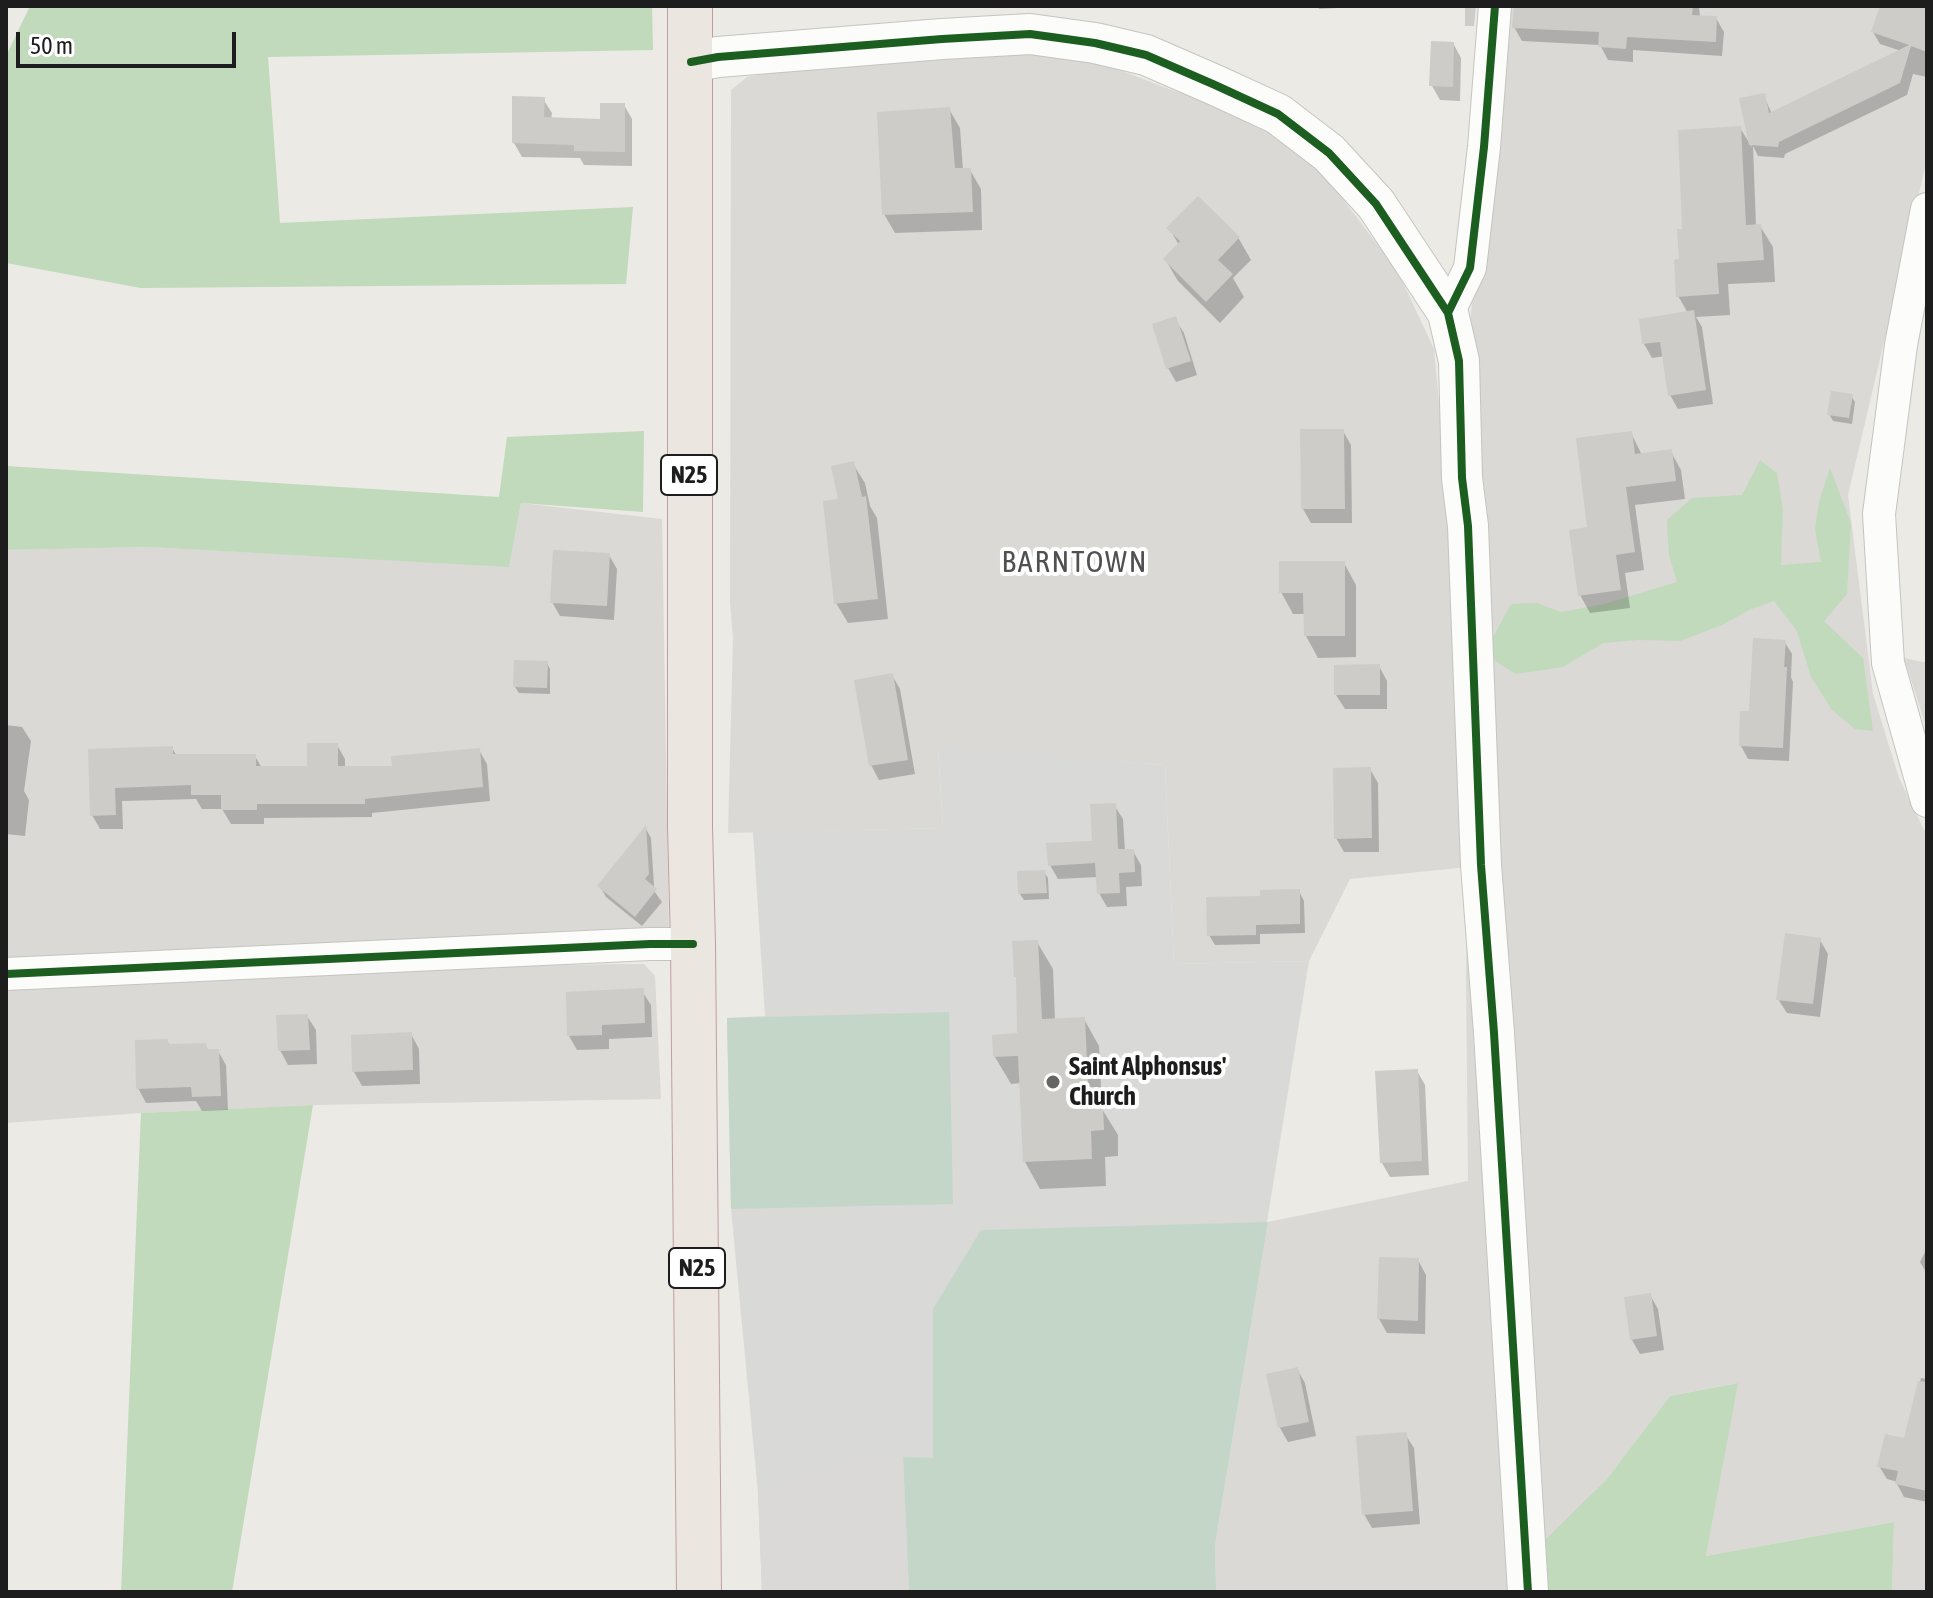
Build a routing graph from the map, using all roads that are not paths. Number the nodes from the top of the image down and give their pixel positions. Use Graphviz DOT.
graph roads {
  1 [pos="690,6"];
  2 [pos="1495,6"];
  3 [pos="691,62"];
  4 [pos="1927,209"];
  5 [pos="1448,313"];
  6 [pos="1927,801"];
  7 [pos="693,944"];
  8 [pos="6,974"];
  9 [pos="699,1592"];
  10 [pos="1528,1592"];
  1 -- 3 [label="highway, N25"];
  2 -- 5 [label="street"];
  3 -- 5 [label="street"];
  3 -- 7 [label="highway, N25"];
  4 -- 6 [label="street"];
  5 -- 10 [label="street"];
  7 -- 8 [label="street"];
  7 -- 9 [label="highway, N25"];
}
